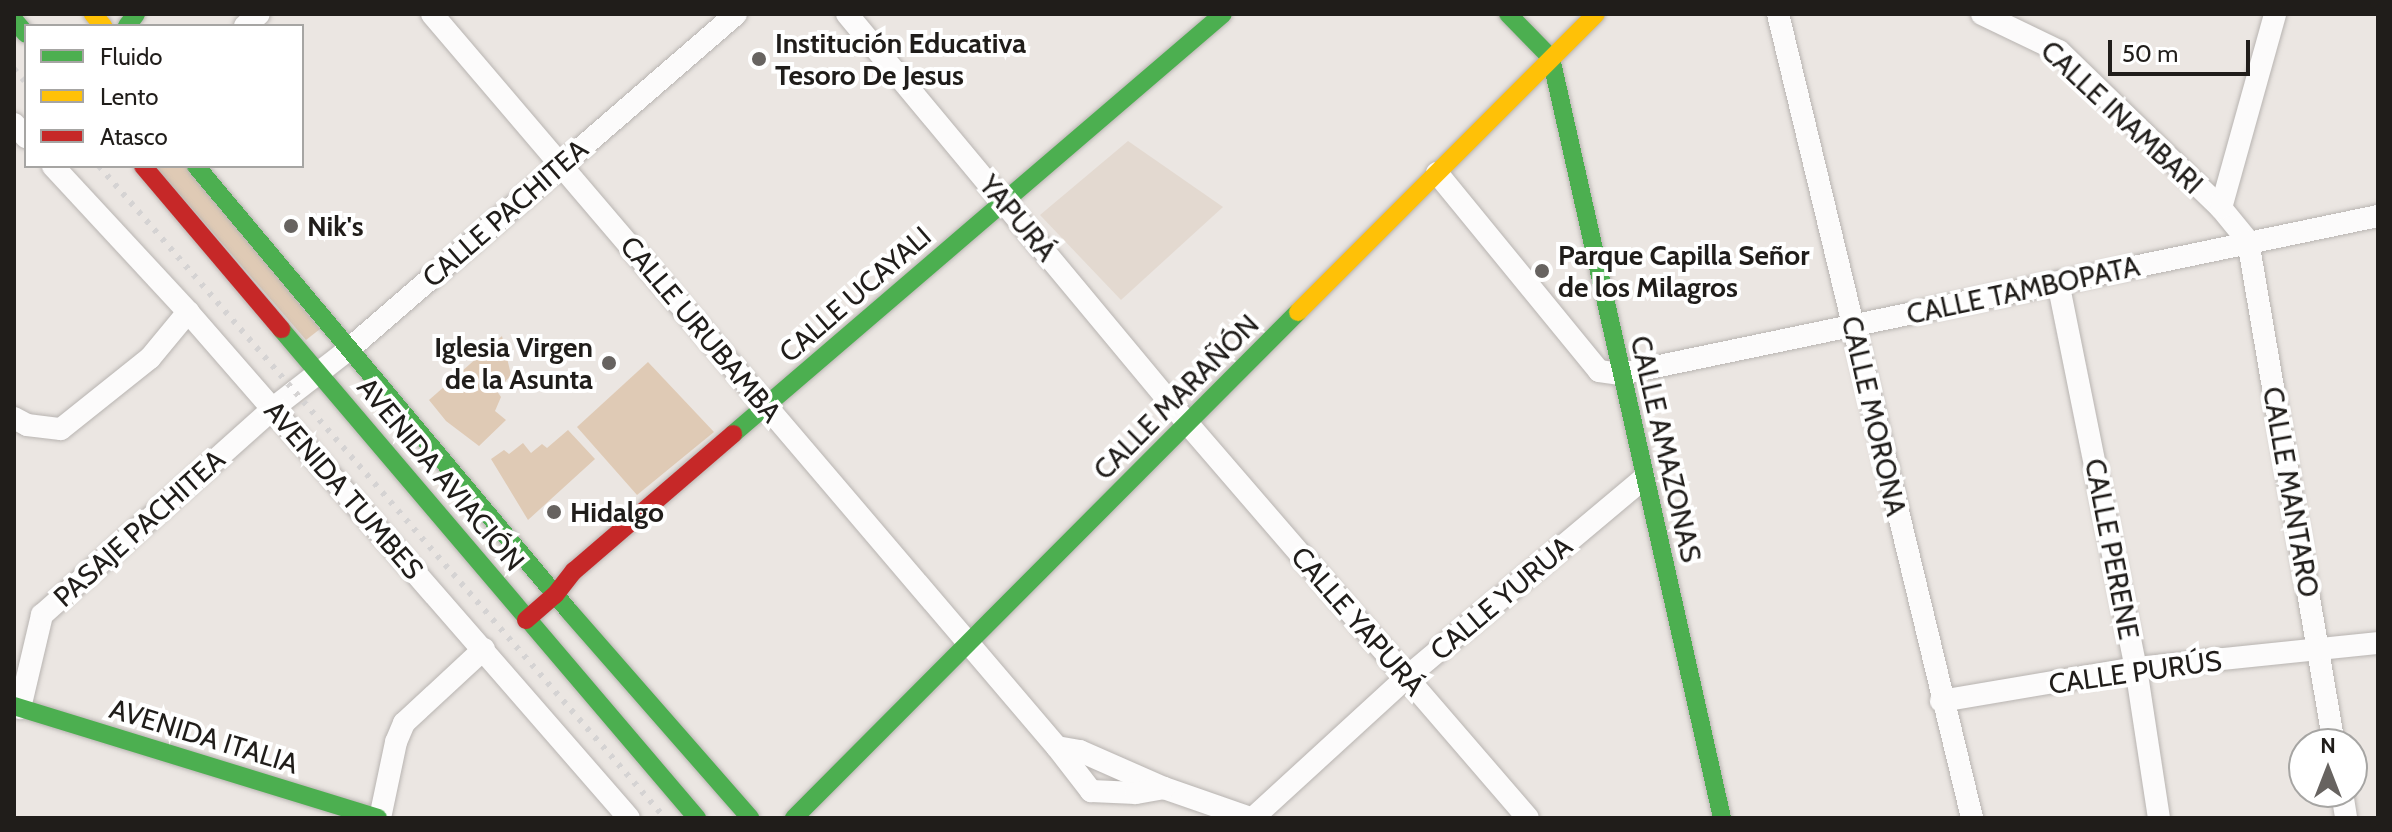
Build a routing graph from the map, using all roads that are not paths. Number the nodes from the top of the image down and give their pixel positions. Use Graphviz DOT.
graph roads {
  1 [pos="432,14"];
  2 [pos="736,14"];
  3 [pos="847,14"];
  4 [pos="1223,14"];
  5 [pos="1508,14"];
  6 [pos="1596,14"];
  7 [pos="1778,14"];
  8 [pos="1982,14"];
  9 [pos="2275,14"];
  10 [pos="1551,58"];
  11 [pos="561,164"];
  12 [pos="55,168"];
  13 [pos="145,168"];
  14 [pos="198,168"];
  15 [pos="1437,173"];
  16 [pos="1005,203"];
  17 [pos="2221,208"];
  18 [pos="2378,216"];
  19 [pos="2248,241"];
  20 [pos="2058,282"];
  21 [pos="188,312"];
  22 [pos="1853,327"];
  23 [pos="348,350"];
  24 [pos="319,372"];
  25 [pos="1621,374"];
  26 [pos="767,406"];
  27 [pos="272,409"];
  28 [pos="14,418"];
  29 [pos="1188,424"];
  30 [pos="1644,478"];
  31 [pos="555,595"];
  32 [pos="526,620"];
  33 [pos="2378,643"];
  34 [pos="968,646"];
  35 [pos="484,649"];
  36 [pos="2318,651"];
  37 [pos="2136,668"];
  38 [pos="1407,677"];
  39 [pos="1941,701"];
  40 [pos="17,707"];
  41 [pos="2331,728"];
  42 [pos="1057,747"];
  43 [pos="1164,788"];
  44 [pos="379,818"];
  45 [pos="629,818"];
  46 [pos="697,818"];
  47 [pos="750,818"];
  48 [pos="794,818"];
  49 [pos="1251,818"];
  50 [pos="1528,818"];
  51 [pos="1722,818"];
  52 [pos="1972,818"];
  53 [pos="2159,818"];
  1 -- 11 [label="street, CALLE URUBAMBA"];
  2 -- 11 [label="street, CALLE PACHITEA"];
  3 -- 16 [label="street, YAPURÁ"];
  4 -- 16 [label="street, CALLE UCAYALI"];
  5 -- 10 [label="street"];
  6 -- 10 [label="street, CALLE MARAÑÓN"];
  7 -- 22 [label="street, CALLE MORONA"];
  8 -- 17 [label="street, CALLE INAMBARI"];
  9 -- 17 [label="street"];
  10 -- 15 [label="street, CALLE MARAÑÓN"];
  10 -- 25 [label="street, CALLE AMAZONAS"];
  11 -- 23 [label="street, CALLE PACHITEA"];
  11 -- 26 [label="street, CALLE URUBAMBA"];
  12 -- 21 [label="street, AVENIDA TUMBES"];
  13 -- 24 [label="street, AVENIDA AVIACIÓN"];
  14 -- 23 [label="street, AVENIDA AVIACIÓN"];
  15 -- 25 [label="street"];
  15 -- 29 [label="street, CALLE MARAÑÓN"];
  16 -- 26 [label="street, CALLE UCAYALI"];
  16 -- 29 [label="street, YAPURÁ"];
  17 -- 19 [label="street, CALLE INAMBARI"];
  18 -- 19 [label="street, CALLE TAMBOPATA"];
  19 -- 20 [label="street, CALLE TAMBOPATA"];
  19 -- 36 [label="street, CALLE MANTARO"];
  20 -- 22 [label="street, CALLE TAMBOPATA"];
  20 -- 37 [label="street, CALLE PERENE"];
  21 -- 27 [label="street, AVENIDA TUMBES"];
  21 -- 28 [label="street"];
  22 -- 25 [label="street, CALLE TAMBOPATA"];
  22 -- 39 [label="street, CALLE MORONA"];
  23 -- 24 [label="street, CALLE PACHITEA"];
  23 -- 31 [label="street, AVENIDA AVIACIÓN"];
  24 -- 27 [label="street, CALLE PACHITEA"];
  24 -- 32 [label="street, AVENIDA AVIACIÓN"];
  25 -- 30 [label="street, CALLE AMAZONAS"];
  26 -- 31 [label="street, CALLE UCAYALI"];
  26 -- 34 [label="street, CALLE URUBAMBA"];
  27 -- 35 [label="street, AVENIDA TUMBES"];
  27 -- 40 [label="street, PASAJE PACHITEA"];
  29 -- 34 [label="street, CALLE MARAÑÓN"];
  29 -- 38 [label="street, CALLE YAPURÁ"];
  30 -- 38 [label="street, CALLE YURUA"];
  30 -- 51 [label="street, CALLE AMAZONAS"];
  31 -- 32 [label="street, CALLE UCAYALI"];
  31 -- 47 [label="street, AVENIDA AVIACIÓN"];
  32 -- 46 [label="street, AVENIDA AVIACIÓN"];
  33 -- 36 [label="street, CALLE PURÚS"];
  34 -- 42 [label="street, CALLE URUBAMBA"];
  34 -- 48 [label="street, CALLE MARAÑÓN"];
  35 -- 44 [label="street"];
  35 -- 45 [label="street, AVENIDA TUMBES"];
  36 -- 37 [label="street, CALLE PURÚS"];
  36 -- 41 [label="street, CALLE MANTARO"];
  37 -- 39 [label="street, CALLE PURÚS"];
  37 -- 53 [label="street, CALLE PERENE"];
  38 -- 49 [label="street, CALLE YURUA"];
  38 -- 50 [label="street, CALLE YAPURÁ"];
  39 -- 52 [label="street, CALLE MORONA"];
  40 -- 44 [label="street, AVENIDA ITALIA"];
  42 -- 43 [label="street"];
  42 -- 43 [label="street, CALLE URUBAMBA"];
  43 -- 49 [label="street"];
}
